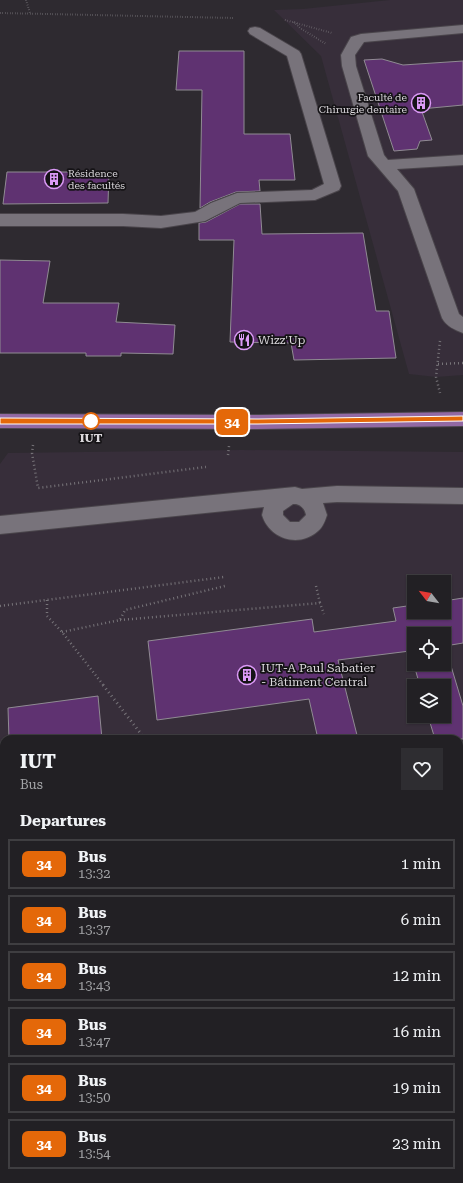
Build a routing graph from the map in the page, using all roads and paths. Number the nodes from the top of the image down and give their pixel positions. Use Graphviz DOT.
graph roads {
  1 [pos="26,0"];
  2 [pos="30,13"];
  3 [pos="0,14"];
  4 [pos="235,18"];
  5 [pos="282,20"];
  6 [pos="294,22"];
  7 [pos="463,30"];
  8 [pos="254,31"];
  9 [pos="356,40"];
  10 [pos="349,66"];
  11 [pos="463,160"];
  12 [pos="384,165"];
  13 [pos="0,220"];
  14 [pos="457,322"];
  15 [pos="463,363"];
  16 [pos="438,364"];
  17 [pos="440,393"];
  18 [pos="463,419"];
  19 [pos="0,421"];
  20 [pos="37,421"];
  21 [pos="206,467"];
  22 [pos="463,496"];
  23 [pos="0,525"];
  24 [pos="224,577"];
  25 [pos="225,586"];
  26 [pos="316,586"];
  27 [pos="46,600"];
  28 [pos="320,603"];
  29 [pos="0,606"];
  30 [pos="324,614"];
  31 [pos="120,620"];
  32 [pos="62,632"];
  33 [pos="142,735"];
  1 -- 2 [label="path"];
  2 -- 3 [label="path"];
  2 -- 4 [label="path"];
  5 -- 6 [label="path"];
  6 -- 9 [label="path"];
  6 -- 10 [label="path"];
  7 -- 9 [label="lane"];
  8 -- 13 [label="lane"];
  9 -- 10 [label="lane"];
  10 -- 12 [label="lane"];
  11 -- 12 [label="lane"];
  12 -- 14 [label="lane"];
  14 -- 16 [label="path"];
  15 -- 16 [label="path"];
  16 -- 17 [label="path"];
  18 -- 20 [label="main road"];
  19 -- 20 [label="main road"];
  20 -- 21 [label="path"];
  22 -- 23 [label="lane"];
  24 -- 27 [label="path"];
  25 -- 31 [label="path"];
  26 -- 28 [label="path"];
  27 -- 29 [label="path"];
  27 -- 32 [label="path"];
  28 -- 30 [label="path"];
  28 -- 31 [label="path"];
  31 -- 32 [label="path"];
  32 -- 33 [label="path"];
}
